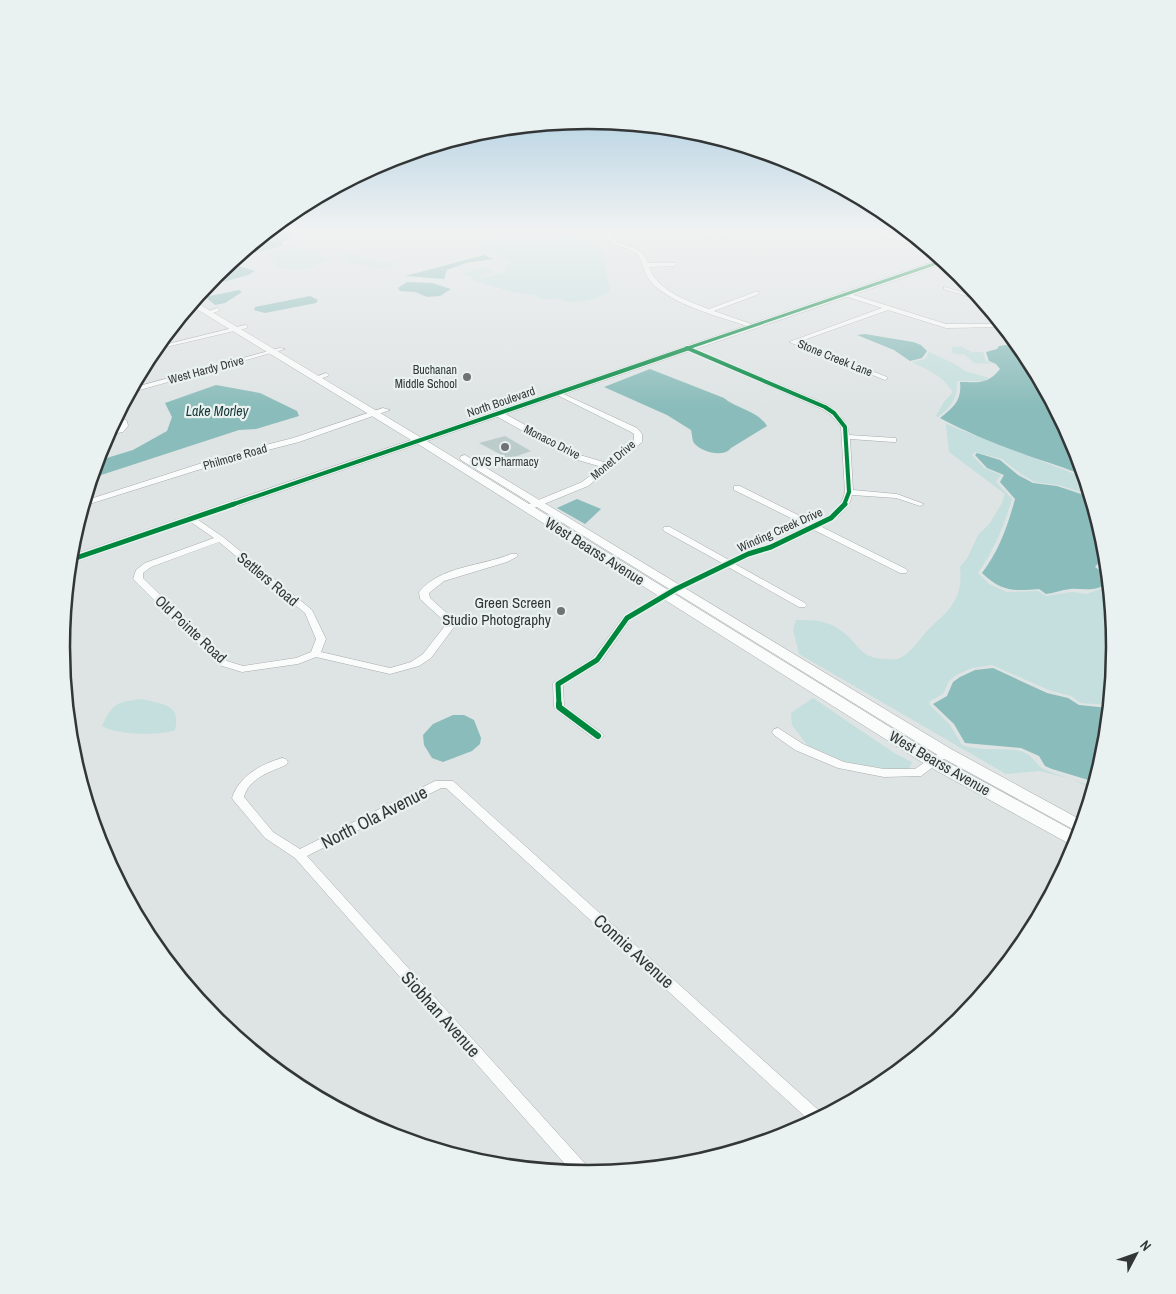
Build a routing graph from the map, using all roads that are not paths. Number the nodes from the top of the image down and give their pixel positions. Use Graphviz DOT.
graph roads {
  1 [pos="662,288"];
  2 [pos="861,288"];
  3 [pos="947,288"];
  4 [pos="757,293"];
  5 [pos="844,294"];
  6 [pos="968,296"];
  7 [pos="204,300"];
  8 [pos="198,307"];
  9 [pos="887,308"];
  10 [pos="217,310"];
  11 [pos="711,310"];
  12 [pos="207,313"];
  13 [pos="752,326"];
  14 [pos="994,326"];
  15 [pos="245,327"];
  16 [pos="235,329"];
  17 [pos="167,346"];
  18 [pos="687,348"];
  19 [pos="277,350"];
  20 [pos="326,374"];
  21 [pos="316,378"];
  22 [pos="885,378"];
  23 [pos="139,389"];
  24 [pos="557,393"];
  25 [pos="381,412"];
  26 [pos="497,413"];
  27 [pos="122,421"];
  28 [pos="117,431"];
  29 [pos="846,436"];
  30 [pos="424,439"];
  31 [pos="893,440"];
  32 [pos="608,466"];
  33 [pos="737,488"];
  34 [pos="849,492"];
  35 [pos="91,502"];
  36 [pos="920,504"];
  37 [pos="533,505"];
  38 [pos="192,518"];
  39 [pos="814,526"];
  40 [pos="667,529"];
  41 [pos="220,539"];
  42 [pos="514,556"];
  43 [pos="78,557"];
  44 [pos="728,564"];
  45 [pos="903,571"];
  46 [pos="670,592"];
  47 [pos="802,605"];
  48 [pos="315,654"];
  49 [pos="778,732"];
  50 [pos="598,736"];
  51 [pos="940,757"];
  52 [pos="282,762"];
  53 [pos="449,784"];
  54 [pos="1075,824"];
  55 [pos="1070,837"];
  56 [pos="299,855"];
  57 [pos="813,1114"];
  58 [pos="576,1165"];
  1 -- 11 [label="street"];
  2 -- 5 [label="main road, North Boulevard"];
  3 -- 6 [label="street"];
  4 -- 11 [label="street"];
  5 -- 9 [label="street"];
  5 -- 13 [label="main road, North Boulevard"];
  7 -- 10 [label="main road, West Bearss Avenue"];
  8 -- 12 [label="main road, West Bearss Avenue"];
  9 -- 14 [label="street"];
  9 -- 22 [label="street, Stone Creek Lane"];
  10 -- 12 [label="street"];
  10 -- 15 [label="main road, West Bearss Avenue"];
  11 -- 13 [label="street"];
  12 -- 16 [label="main road, West Bearss Avenue"];
  13 -- 18 [label="main road, North Boulevard"];
  15 -- 16 [label="street"];
  15 -- 19 [label="main road, West Bearss Avenue"];
  16 -- 17 [label="street"];
  16 -- 19 [label="main road, West Bearss Avenue"];
  18 -- 24 [label="main road, North Boulevard"];
  18 -- 29 [label="street"];
  19 -- 20 [label="main road, West Bearss Avenue"];
  19 -- 21 [label="main road, West Bearss Avenue"];
  19 -- 23 [label="street, West Hardy Drive"];
  20 -- 21 [label="street"];
  20 -- 25 [label="main road, West Bearss Avenue"];
  21 -- 25 [label="main road, West Bearss Avenue"];
  24 -- 26 [label="main road, North Boulevard"];
  24 -- 32 [label="street, Monet Drive"];
  25 -- 30 [label="main road, West Bearss Avenue"];
  25 -- 35 [label="street, Philmore Road"];
  26 -- 30 [label="main road, North Boulevard"];
  26 -- 32 [label="street, Monaco Drive"];
  27 -- 28 [label="street"];
  29 -- 31 [label="street"];
  29 -- 34 [label="street"];
  30 -- 37 [label="main road, West Bearss Avenue"];
  30 -- 38 [label="main road, North Boulevard"];
  32 -- 37 [label="street, Monet Drive"];
  33 -- 39 [label="street"];
  34 -- 36 [label="street"];
  34 -- 39 [label="street, Winding Creek Drive"];
  37 -- 46 [label="main road, West Bearss Avenue"];
  38 -- 41 [label="street, Settlers Road"];
  38 -- 43 [label="main road, North Boulevard"];
  39 -- 44 [label="street, Winding Creek Drive"];
  39 -- 45 [label="street"];
  40 -- 44 [label="street"];
  41 -- 48 [label="street, Settlers Road"];
  41 -- 48 [label="street, Old Pointe Road"];
  42 -- 48 [label="street"];
  44 -- 46 [label="street, Winding Creek Drive"];
  44 -- 47 [label="street"];
  46 -- 50 [label="street, Winding Creek Drive"];
  46 -- 51 [label="main road, West Bearss Avenue"];
  49 -- 51 [label="street"];
  51 -- 54 [label="main road, West Bearss Avenue"];
  51 -- 55 [label="main road, West Bearss Avenue"];
  52 -- 56 [label="street, Siobhan Avenue"];
  53 -- 56 [label="street, North Ola Avenue"];
  53 -- 57 [label="street, Connie Avenue"];
  56 -- 58 [label="street, Siobhan Avenue"];
}
